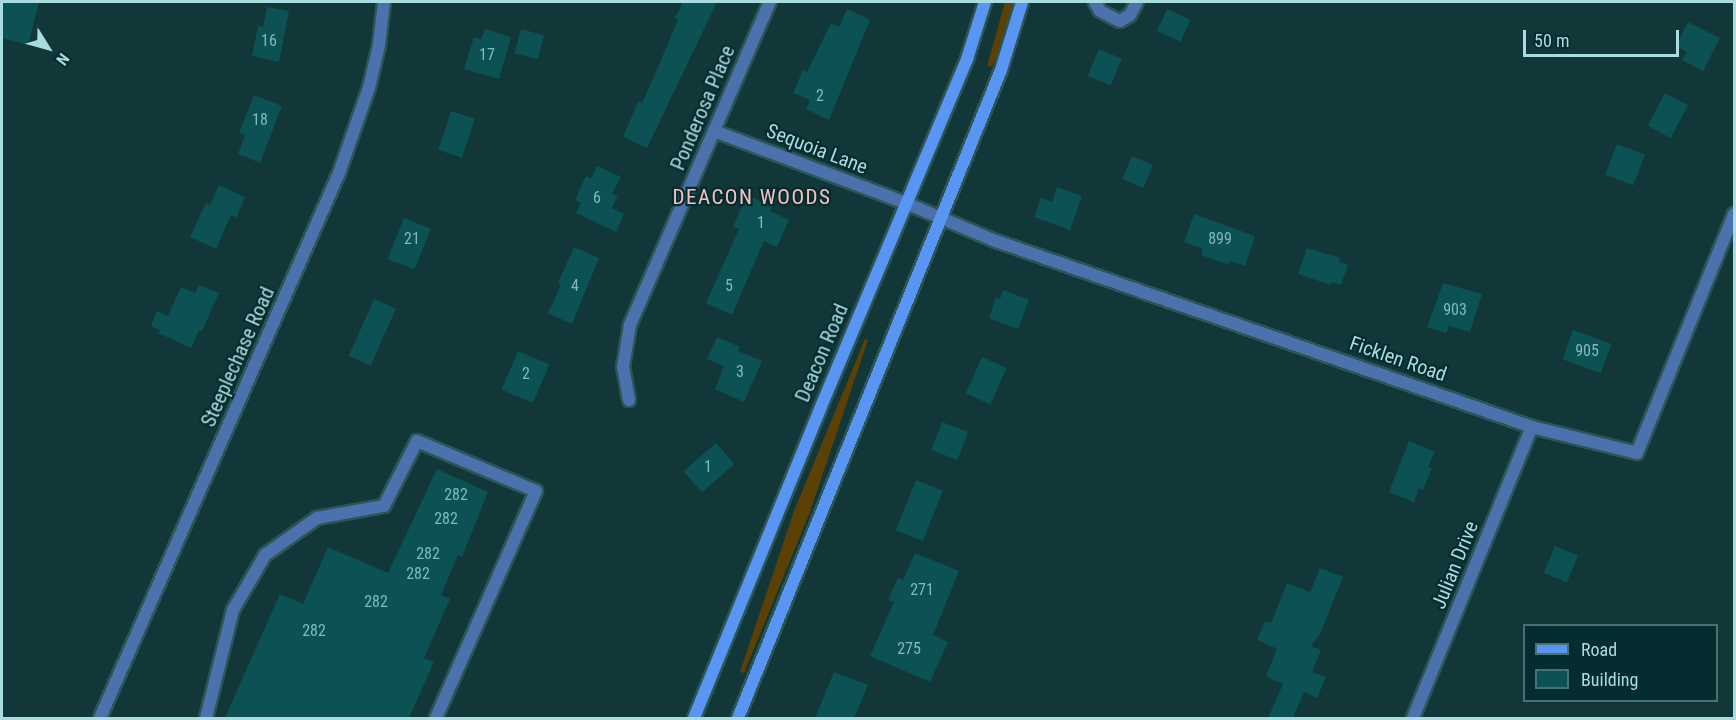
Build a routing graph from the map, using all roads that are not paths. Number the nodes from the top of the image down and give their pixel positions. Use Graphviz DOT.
graph roads {
  1 [pos="384,2"];
  2 [pos="770,2"];
  3 [pos="985,2"];
  4 [pos="1022,2"];
  5 [pos="1095,2"];
  6 [pos="1137,2"];
  7 [pos="714,131"];
  8 [pos="906,203"];
  9 [pos="1734,214"];
  10 [pos="939,217"];
  11 [pos="628,400"];
  12 [pos="1533,427"];
  13 [pos="100,718"];
  14 [pos="206,718"];
  15 [pos="436,718"];
  16 [pos="694,718"];
  17 [pos="738,718"];
  18 [pos="1413,718"];
  1 -- 13 [label="street, Steeplechase Road"];
  2 -- 7 [label="street, Ponderosa Place"];
  3 -- 8 [label="main road, Deacon Road"];
  4 -- 10 [label="main road"];
  5 -- 6 [label="street"];
  7 -- 8 [label="street, Sequoia Lane"];
  7 -- 11 [label="street, Ponderosa Place"];
  8 -- 10 [label="street, Ficklen Road"];
  8 -- 16 [label="main road, Deacon Road"];
  9 -- 12 [label="street, Ficklen Road"];
  10 -- 12 [label="street, Ficklen Road"];
  10 -- 17 [label="main road"];
  12 -- 18 [label="street, Julian Drive"];
  14 -- 15 [label="street"];
}
